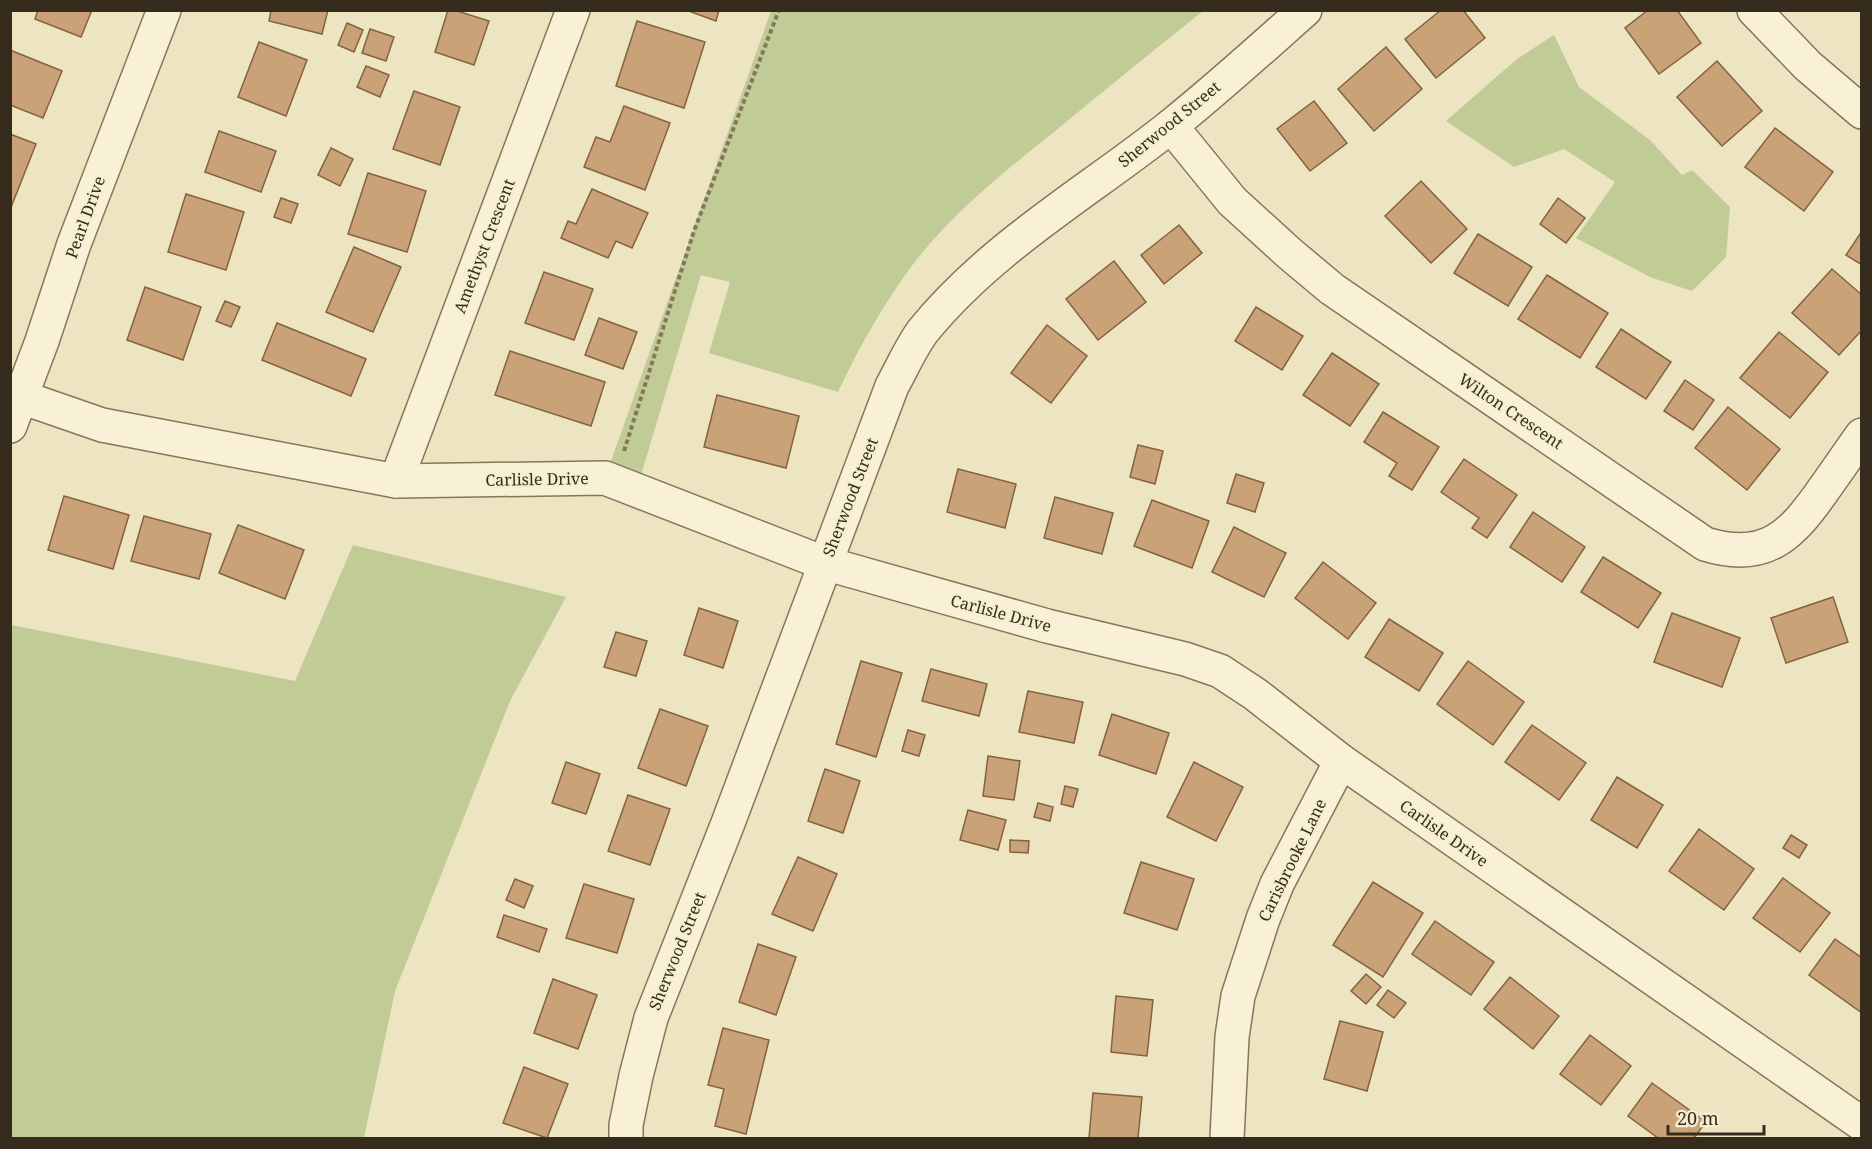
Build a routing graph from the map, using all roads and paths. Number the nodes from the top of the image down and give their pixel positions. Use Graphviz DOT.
graph roads {
  1 [pos="164,10"];
  2 [pos="573,10"];
  3 [pos="779,10"];
  4 [pos="1305,10"];
  5 [pos="1754,10"];
  6 [pos="1862,112"];
  7 [pos="1171,126"];
  8 [pos="16,411"];
  9 [pos="1862,435"];
  10 [pos="605,478"];
  11 [pos="396,481"];
  12 [pos="824,563"];
  13 [pos="1341,761"];
  14 [pos="1862,1124"];
  15 [pos="626,1138"];
  16 [pos="1227,1138"];
  1 -- 8 [label="street, Pearl Drive"];
  2 -- 11 [label="street, Amethyst Crescent"];
  3 -- 10 [label="path"];
  4 -- 7 [label="street, Sherwood Street"];
  5 -- 6 [label="street"];
  7 -- 9 [label="street, Wilton Crescent"];
  7 -- 12 [label="street, Sherwood Street"];
  8 -- 11 [label="street, Carlisle Drive"];
  10 -- 11 [label="street, Carlisle Drive"];
  10 -- 12 [label="street, Carlisle Drive"];
  12 -- 13 [label="street, Carlisle Drive"];
  12 -- 15 [label="street, Sherwood Street"];
  13 -- 14 [label="street, Carlisle Drive"];
  13 -- 16 [label="street, Carisbrooke Lane"];
}
